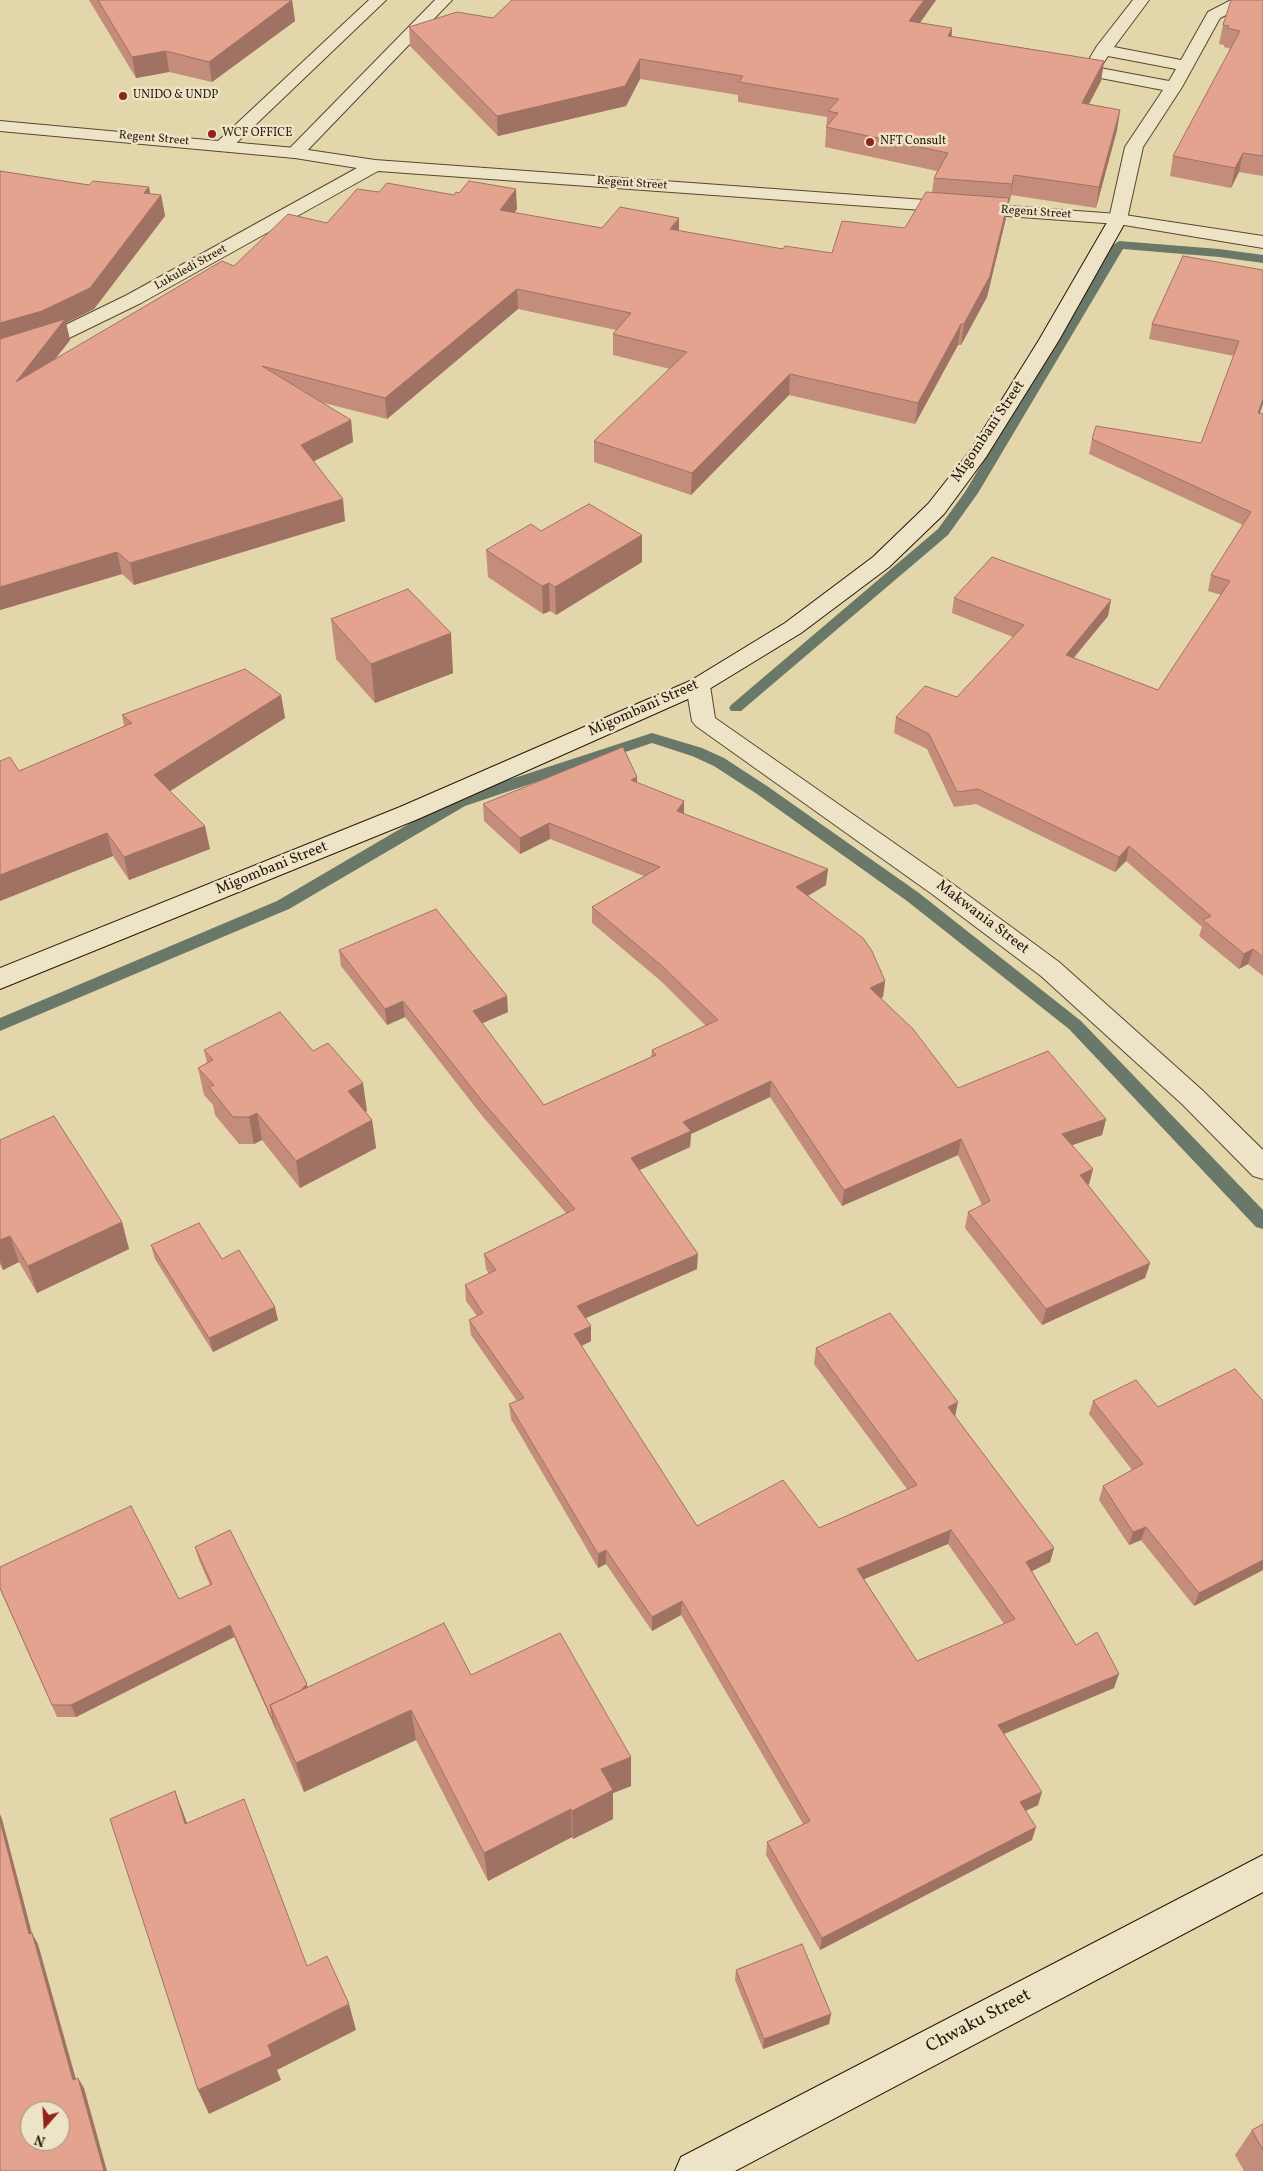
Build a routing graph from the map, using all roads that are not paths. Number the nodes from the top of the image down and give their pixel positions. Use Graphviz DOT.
graph roads {
  1 [pos="378,0"];
  2 [pos="444,0"];
  3 [pos="1141,0"];
  4 [pos="1263,1"];
  5 [pos="1103,50"];
  6 [pos="1186,66"];
  7 [pos="1174,86"];
  8 [pos="0,126"];
  9 [pos="223,146"];
  10 [pos="295,153"];
  11 [pos="375,165"];
  12 [pos="1118,219"];
  13 [pos="1263,242"];
  14 [pos="0,353"];
  15 [pos="698,686"];
  16 [pos="0,979"];
  17 [pos="1263,1168"];
  18 [pos="1263,1873"];
  19 [pos="695,2171"];
  1 -- 9 [label="street"];
  2 -- 10 [label="street"];
  3 -- 5 [label="street"];
  4 -- 6 [label="street, Migombani Street"];
  5 -- 6 [label="street"];
  5 -- 7 [label="street"];
  6 -- 7 [label="street, Migombani Street"];
  7 -- 12 [label="street, Migombani Street"];
  8 -- 9 [label="street, Regent Street"];
  9 -- 10 [label="street, Regent Street"];
  10 -- 11 [label="street, Regent Street"];
  11 -- 12 [label="street, Regent Street"];
  11 -- 14 [label="street, Lukuledi Street"];
  12 -- 13 [label="street, Regent Street"];
  12 -- 15 [label="street, Migombani Street"];
  15 -- 16 [label="street, Migombani Street"];
  15 -- 17 [label="street, Makwania Street"];
  18 -- 19 [label="street, Chwaku Street"];
}
